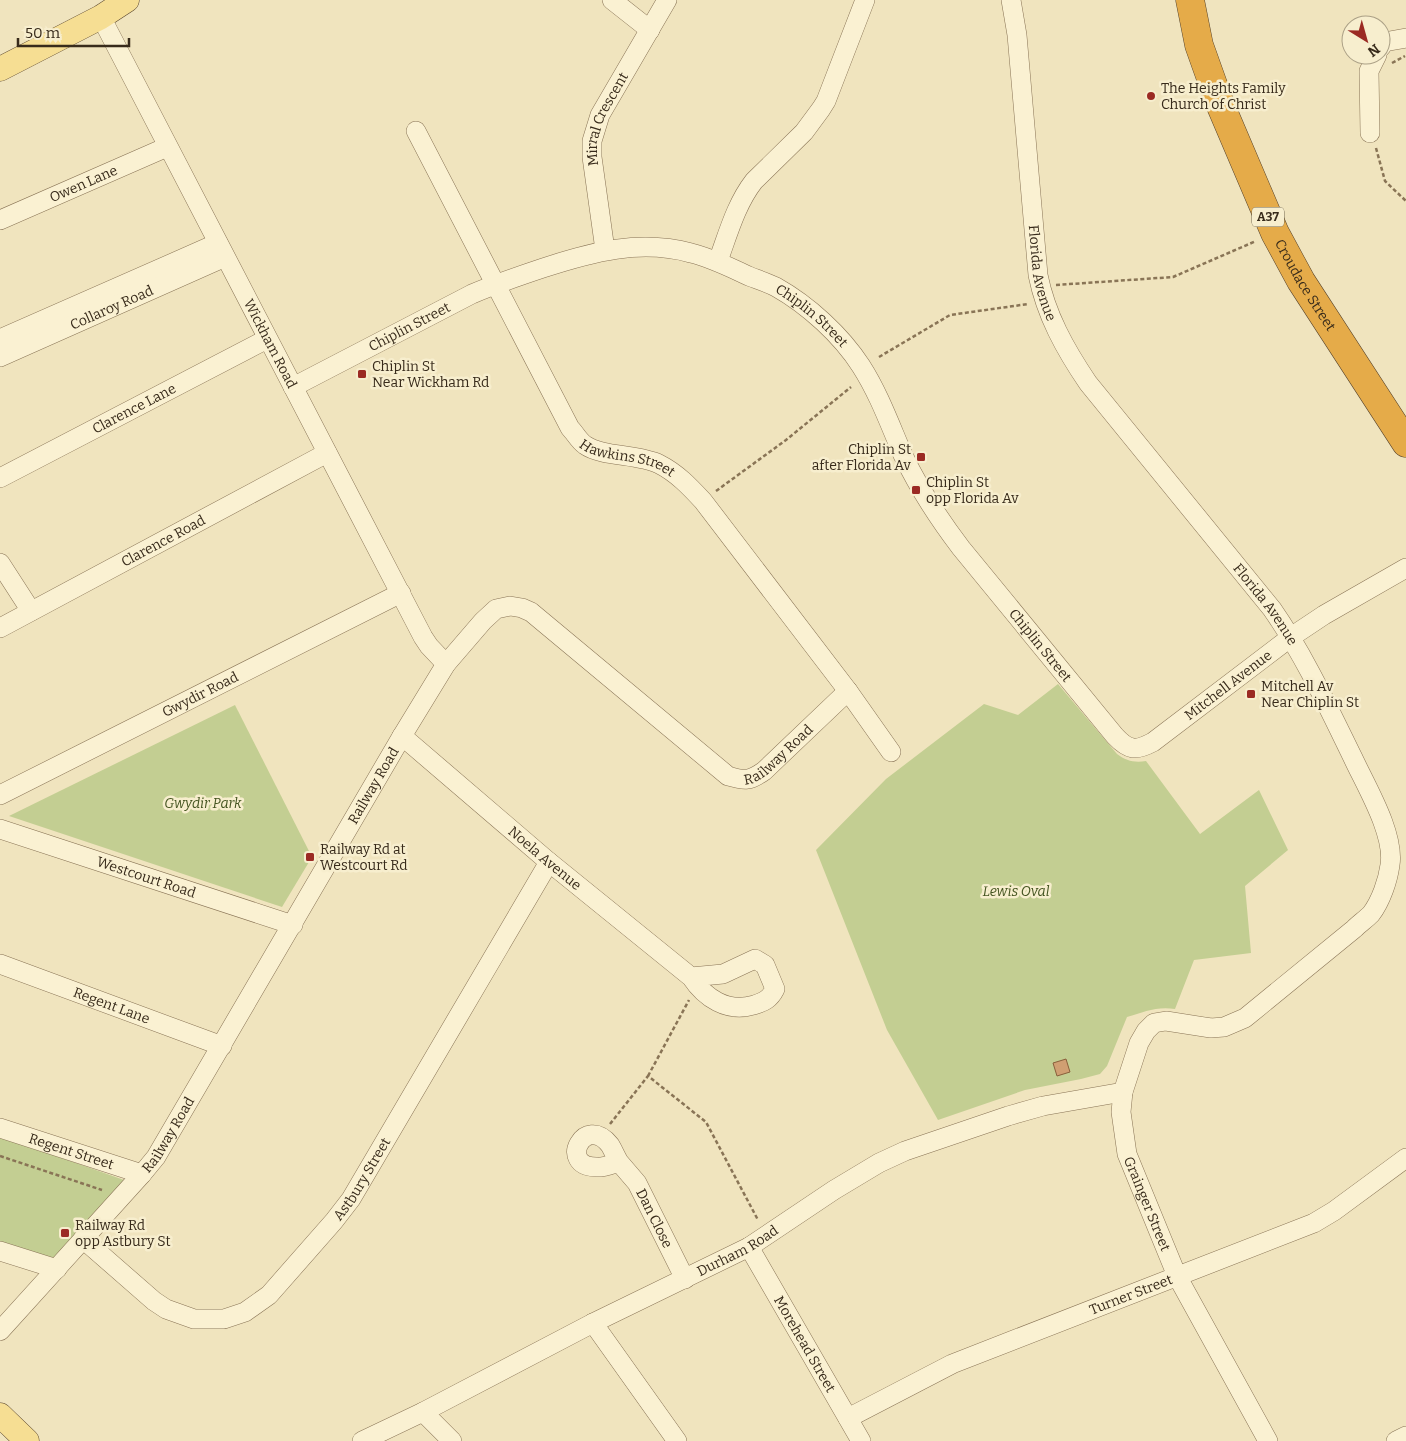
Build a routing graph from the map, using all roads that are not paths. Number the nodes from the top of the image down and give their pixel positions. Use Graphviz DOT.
graph roads {
  1 [pos="127,0"];
  2 [pos="612,0"];
  3 [pos="667,0"];
  4 [pos="865,0"];
  5 [pos="1011,0"];
  6 [pos="1190,0"];
  7 [pos="101,17"];
  8 [pos="650,30"];
  9 [pos="1406,38"];
  10 [pos="1391,41"];
  11 [pos="1372,65"];
  12 [pos="0,69"];
  13 [pos="416,131"];
  14 [pos="1370,133"];
  15 [pos="168,147"];
  16 [pos="0,220"];
  17 [pos="221,250"];
  18 [pos="606,250"];
  19 [pos="718,261"];
  20 [pos="496,284"];
  21 [pos="267,339"];
  22 [pos="0,340"];
  23 [pos="0,357"];
  24 [pos="293,387"];
  25 [pos="1406,443"];
  26 [pos="327,453"];
  27 [pos="0,478"];
  28 [pos="0,563"];
  29 [pos="1406,568"];
  30 [pos="401,594"];
  31 [pos="31,612"];
  32 [pos="0,628"];
  33 [pos="1291,637"];
  34 [pos="446,664"];
  35 [pos="848,691"];
  36 [pos="402,736"];
  37 [pos="1153,742"];
  38 [pos="890,752"];
  39 [pos="0,795"];
  40 [pos="0,829"];
  41 [pos="549,862"];
  42 [pos="293,925"];
  43 [pos="0,964"];
  44 [pos="691,977"];
  45 [pos="222,1046"];
  46 [pos="1123,1092"];
  47 [pos="0,1128"];
  48 [pos="1406,1158"];
  49 [pos="619,1162"];
  50 [pos="142,1174"];
  51 [pos="83,1239"];
  52 [pos="749,1247"];
  53 [pos="0,1251"];
  54 [pos="57,1269"];
  55 [pos="1177,1276"];
  56 [pos="685,1279"];
  57 [pos="594,1324"];
  58 [pos="0,1331"];
  59 [pos="422,1412"];
  60 [pos="0,1415"];
  61 [pos="848,1418"];
  62 [pos="1406,1436"];
  63 [pos="27,1441"];
  64 [pos="362,1441"];
  65 [pos="452,1441"];
  66 [pos="677,1441"];
  67 [pos="860,1441"];
  68 [pos="1268,1441"];
  69 [pos="1396,1441"];
  1 -- 7 [label="main road"];
  2 -- 8 [label="street"];
  3 -- 8 [label="street, Mirral Crescent"];
  4 -- 19 [label="street"];
  5 -- 33 [label="street, Florida Avenue"];
  6 -- 25 [label="highway, Croudace Street / A37"];
  7 -- 12 [label="main road"];
  7 -- 15 [label="street, Wickham Road"];
  8 -- 18 [label="street, Mirral Crescent"];
  9 -- 10 [label="street"];
  11 -- 14 [label="street"];
  13 -- 20 [label="street, Hawkins Street"];
  15 -- 16 [label="street, Owen Lane"];
  15 -- 17 [label="street, Wickham Road"];
  17 -- 21 [label="street, Wickham Road"];
  17 -- 22 [label="street, Collaroy Road"];
  17 -- 23 [label="street, Collaroy Road"];
  18 -- 19 [label="street, Chiplin Street"];
  18 -- 20 [label="street, Chiplin Street"];
  19 -- 37 [label="street, Chiplin Street"];
  20 -- 24 [label="street, Chiplin Street"];
  20 -- 35 [label="street, Hawkins Street"];
  21 -- 24 [label="street, Wickham Road"];
  21 -- 27 [label="street, Clarence Lane"];
  24 -- 26 [label="street, Wickham Road"];
  26 -- 30 [label="street, Wickham Road"];
  26 -- 31 [label="street, Clarence Road"];
  28 -- 31 [label="street"];
  29 -- 33 [label="street, Mitchell Avenue"];
  30 -- 34 [label="street, Wickham Road"];
  30 -- 39 [label="street, Gwydir Road"];
  31 -- 32 [label="street, Clarence Road"];
  33 -- 37 [label="street, Mitchell Avenue"];
  33 -- 46 [label="street, Florida Avenue"];
  34 -- 35 [label="street, Railway Road"];
  34 -- 36 [label="street, Railway Road"];
  35 -- 38 [label="street, Hawkins Street"];
  36 -- 41 [label="street, Noela Avenue"];
  36 -- 42 [label="street, Railway Road"];
  40 -- 42 [label="street, Westcourt Road"];
  41 -- 44 [label="street, Noela Avenue"];
  41 -- 51 [label="street, Astbury Street"];
  42 -- 45 [label="street, Railway Road"];
  43 -- 45 [label="street, Regent Lane"];
  45 -- 50 [label="street, Railway Road"];
  46 -- 52 [label="street, Durham Road"];
  46 -- 55 [label="street, Grainger Street"];
  47 -- 50 [label="street, Regent Street"];
  48 -- 55 [label="street, Turner Street"];
  49 -- 56 [label="street, Dan Close"];
  50 -- 51 [label="street, Railway Road"];
  51 -- 54 [label="street, Railway Road"];
  52 -- 56 [label="street, Durham Road"];
  52 -- 61 [label="street, Morehead Street"];
  53 -- 54 [label="street"];
  54 -- 58 [label="street, Railway Road"];
  55 -- 61 [label="street, Turner Street"];
  55 -- 68 [label="street, Grainger Street"];
  56 -- 57 [label="street, Durham Road"];
  57 -- 59 [label="street, Durham Road"];
  57 -- 66 [label="street"];
  59 -- 64 [label="street, Durham Road"];
  59 -- 65 [label="street"];
  60 -- 63 [label="main road"];
  61 -- 67 [label="street, Morehead Street"];
  62 -- 69 [label="street"];
}
